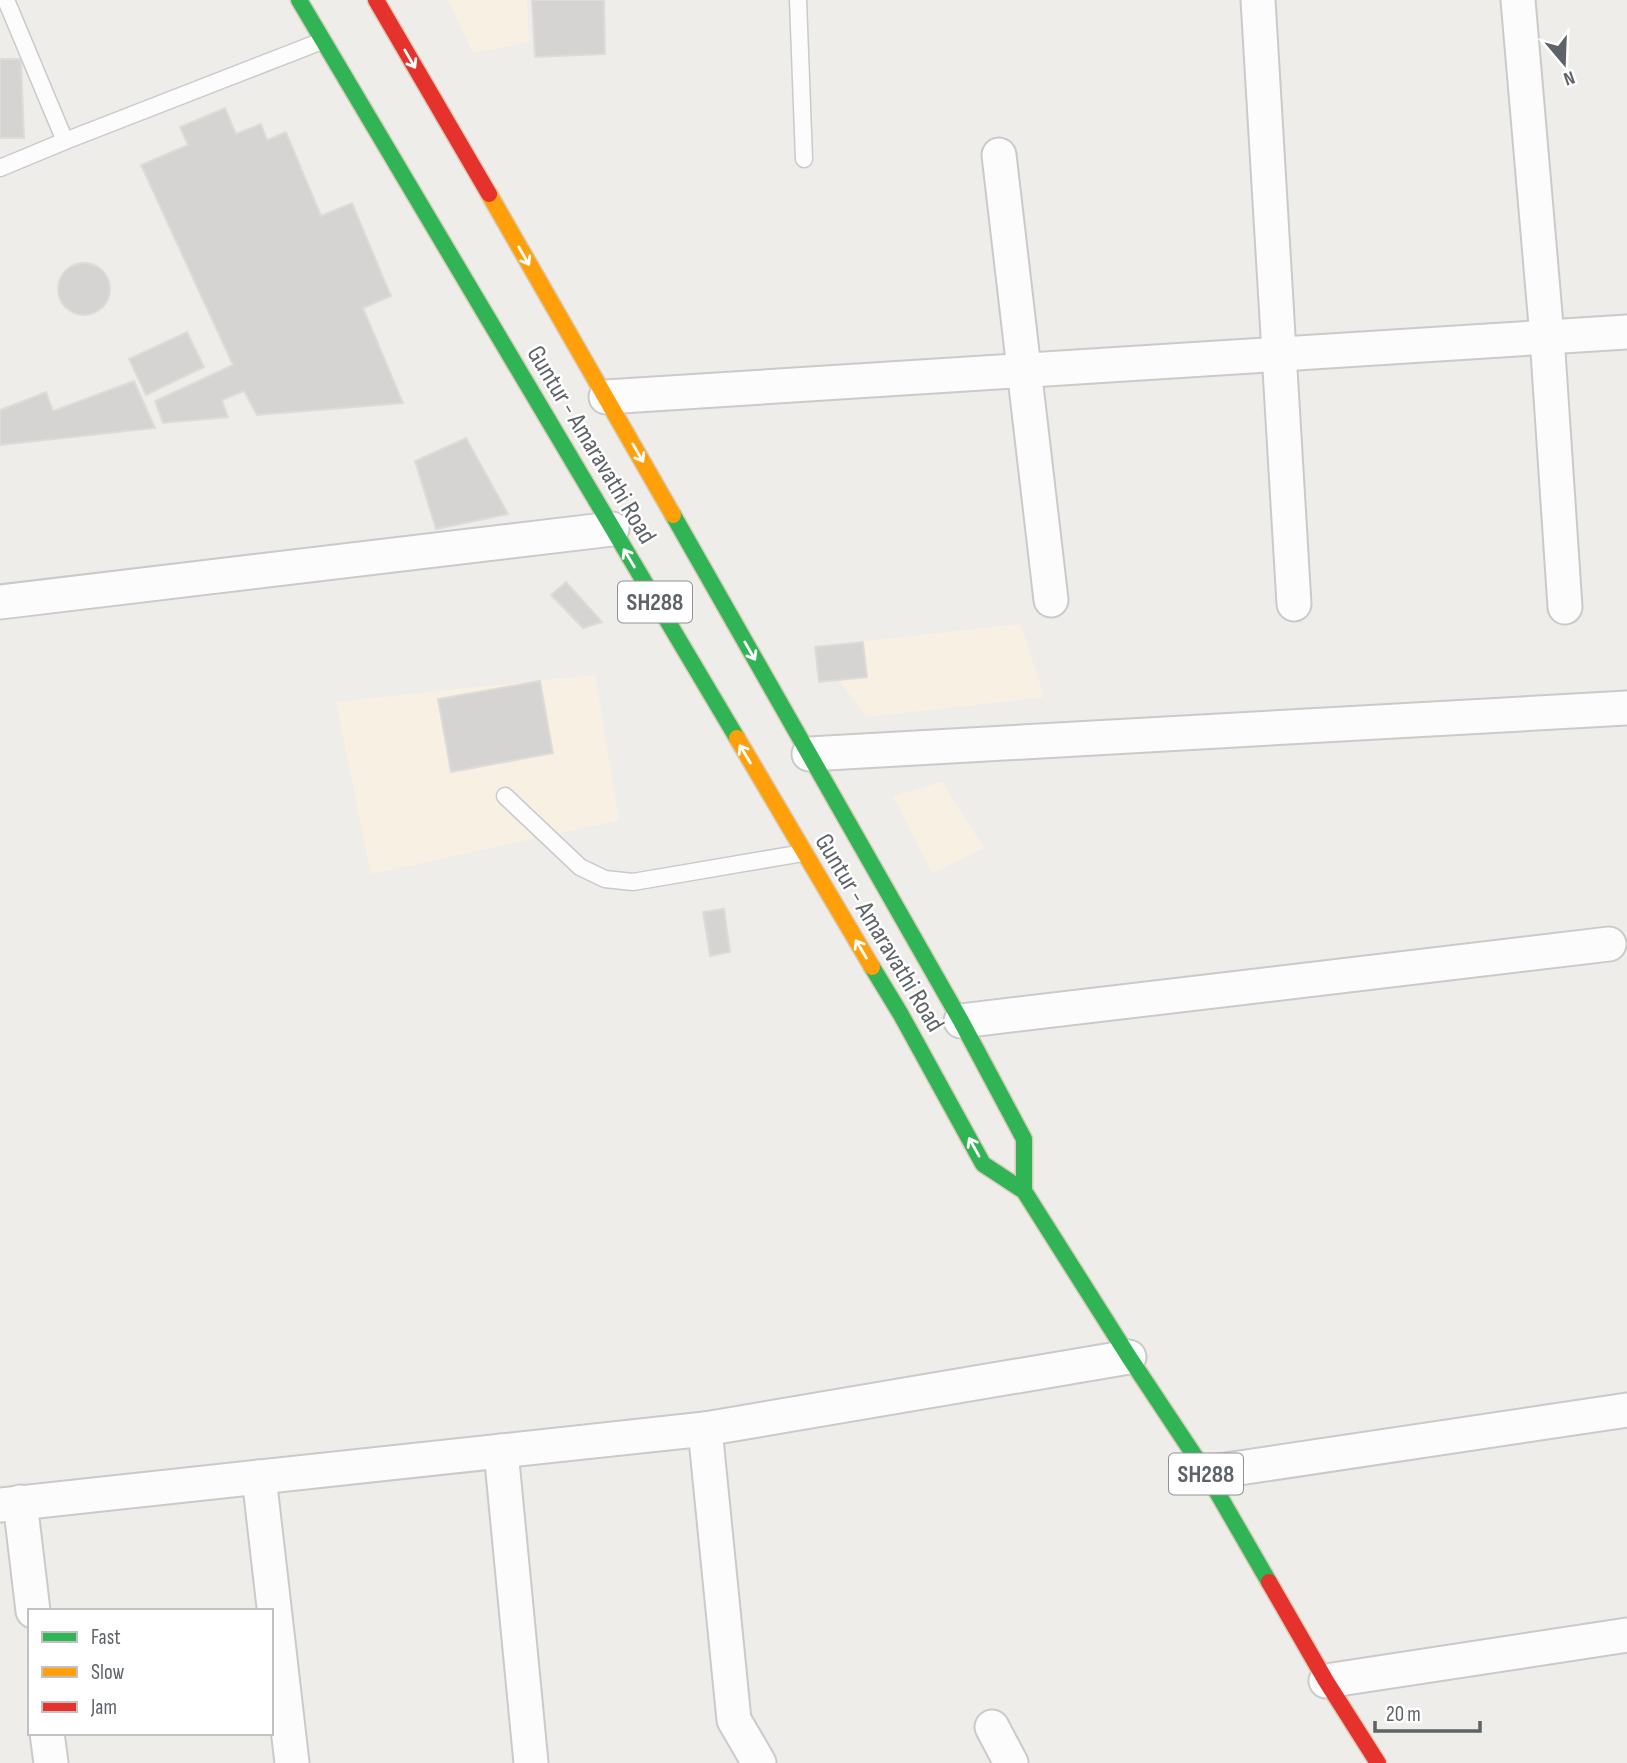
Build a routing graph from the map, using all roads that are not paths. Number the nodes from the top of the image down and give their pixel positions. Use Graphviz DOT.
graph roads {
  1 [pos="6,0"];
  2 [pos="299,0"];
  3 [pos="376,0"];
  4 [pos="798,0"];
  5 [pos="1258,0"];
  6 [pos="1518,0"];
  7 [pos="322,41"];
  8 [pos="65,141"];
  9 [pos="999,155"];
  10 [pos="804,159"];
  11 [pos="0,168"];
  12 [pos="1627,332"];
  13 [pos="1547,337"];
  14 [pos="1278,354"];
  15 [pos="1023,370"];
  16 [pos="606,397"];
  17 [pos="612,530"];
  18 [pos="1051,600"];
  19 [pos="0,602"];
  20 [pos="1294,604"];
  21 [pos="1565,607"];
  22 [pos="1627,708"];
  23 [pos="809,754"];
  24 [pos="505,796"];
  25 [pos="803,853"];
  26 [pos="1609,944"];
  27 [pos="961,1021"];
  28 [pos="1024,1191"];
  29 [pos="1129,1357"];
  30 [pos="1627,1410"];
  31 [pos="705,1429"];
  32 [pos="501,1451"];
  33 [pos="1206,1473"];
  34 [pos="259,1477"];
  35 [pos="10,1504"];
  36 [pos="33,1609"];
  37 [pos="1627,1635"];
  38 [pos="1326,1681"];
  39 [pos="992,1727"];
  40 [pos="47,1735"];
  41 [pos="51,1763"];
  42 [pos="292,1763"];
  43 [pos="531,1763"];
  44 [pos="760,1763"];
  45 [pos="1011,1763"];
  46 [pos="1378,1763"];
  1 -- 8 [label="lane"];
  2 -- 7 [label="main road, Guntur - Amaravathi Road / SH288"];
  3 -- 16 [label="main road, Guntur - Amaravathi Road / SH288, one-way"];
  4 -- 10 [label="lane"];
  5 -- 14 [label="street"];
  6 -- 13 [label="street"];
  7 -- 8 [label="lane"];
  7 -- 17 [label="main road, Guntur - Amaravathi Road / SH288"];
  8 -- 11 [label="lane"];
  9 -- 15 [label="street"];
  12 -- 13 [label="street"];
  13 -- 14 [label="street"];
  13 -- 21 [label="street"];
  14 -- 15 [label="street"];
  14 -- 20 [label="street"];
  15 -- 16 [label="street"];
  15 -- 18 [label="street"];
  16 -- 23 [label="main road, Guntur - Amaravathi Road / SH288, one-way"];
  17 -- 19 [label="street"];
  25 -- 17 [label="main road, Guntur - Amaravathi Road / SH288, one-way"];
  22 -- 23 [label="street"];
  23 -- 27 [label="main road, Guntur - Amaravathi Road / SH288"];
  24 -- 25 [label="lane"];
  28 -- 25 [label="main road, Guntur - Amaravathi Road / SH288, one-way"];
  26 -- 27 [label="street"];
  27 -- 28 [label="main road, Guntur - Amaravathi Road / SH288"];
  28 -- 29 [label="main road, Guntur - Amaravathi Road / SH288"];
  29 -- 31 [label="street"];
  29 -- 33 [label="main road, Guntur - Amaravathi Road / SH288"];
  30 -- 33 [label="street"];
  31 -- 32 [label="street"];
  31 -- 44 [label="street"];
  32 -- 34 [label="street"];
  32 -- 43 [label="street"];
  33 -- 38 [label="main road, Guntur - Amaravathi Road / SH288"];
  34 -- 35 [label="street"];
  34 -- 42 [label="street"];
  35 -- 36 [label="street"];
  37 -- 38 [label="street"];
  38 -- 46 [label="main road, Guntur - Amaravathi Road / SH288"];
  39 -- 45 [label="street"];
  40 -- 41 [label="street"];
}
